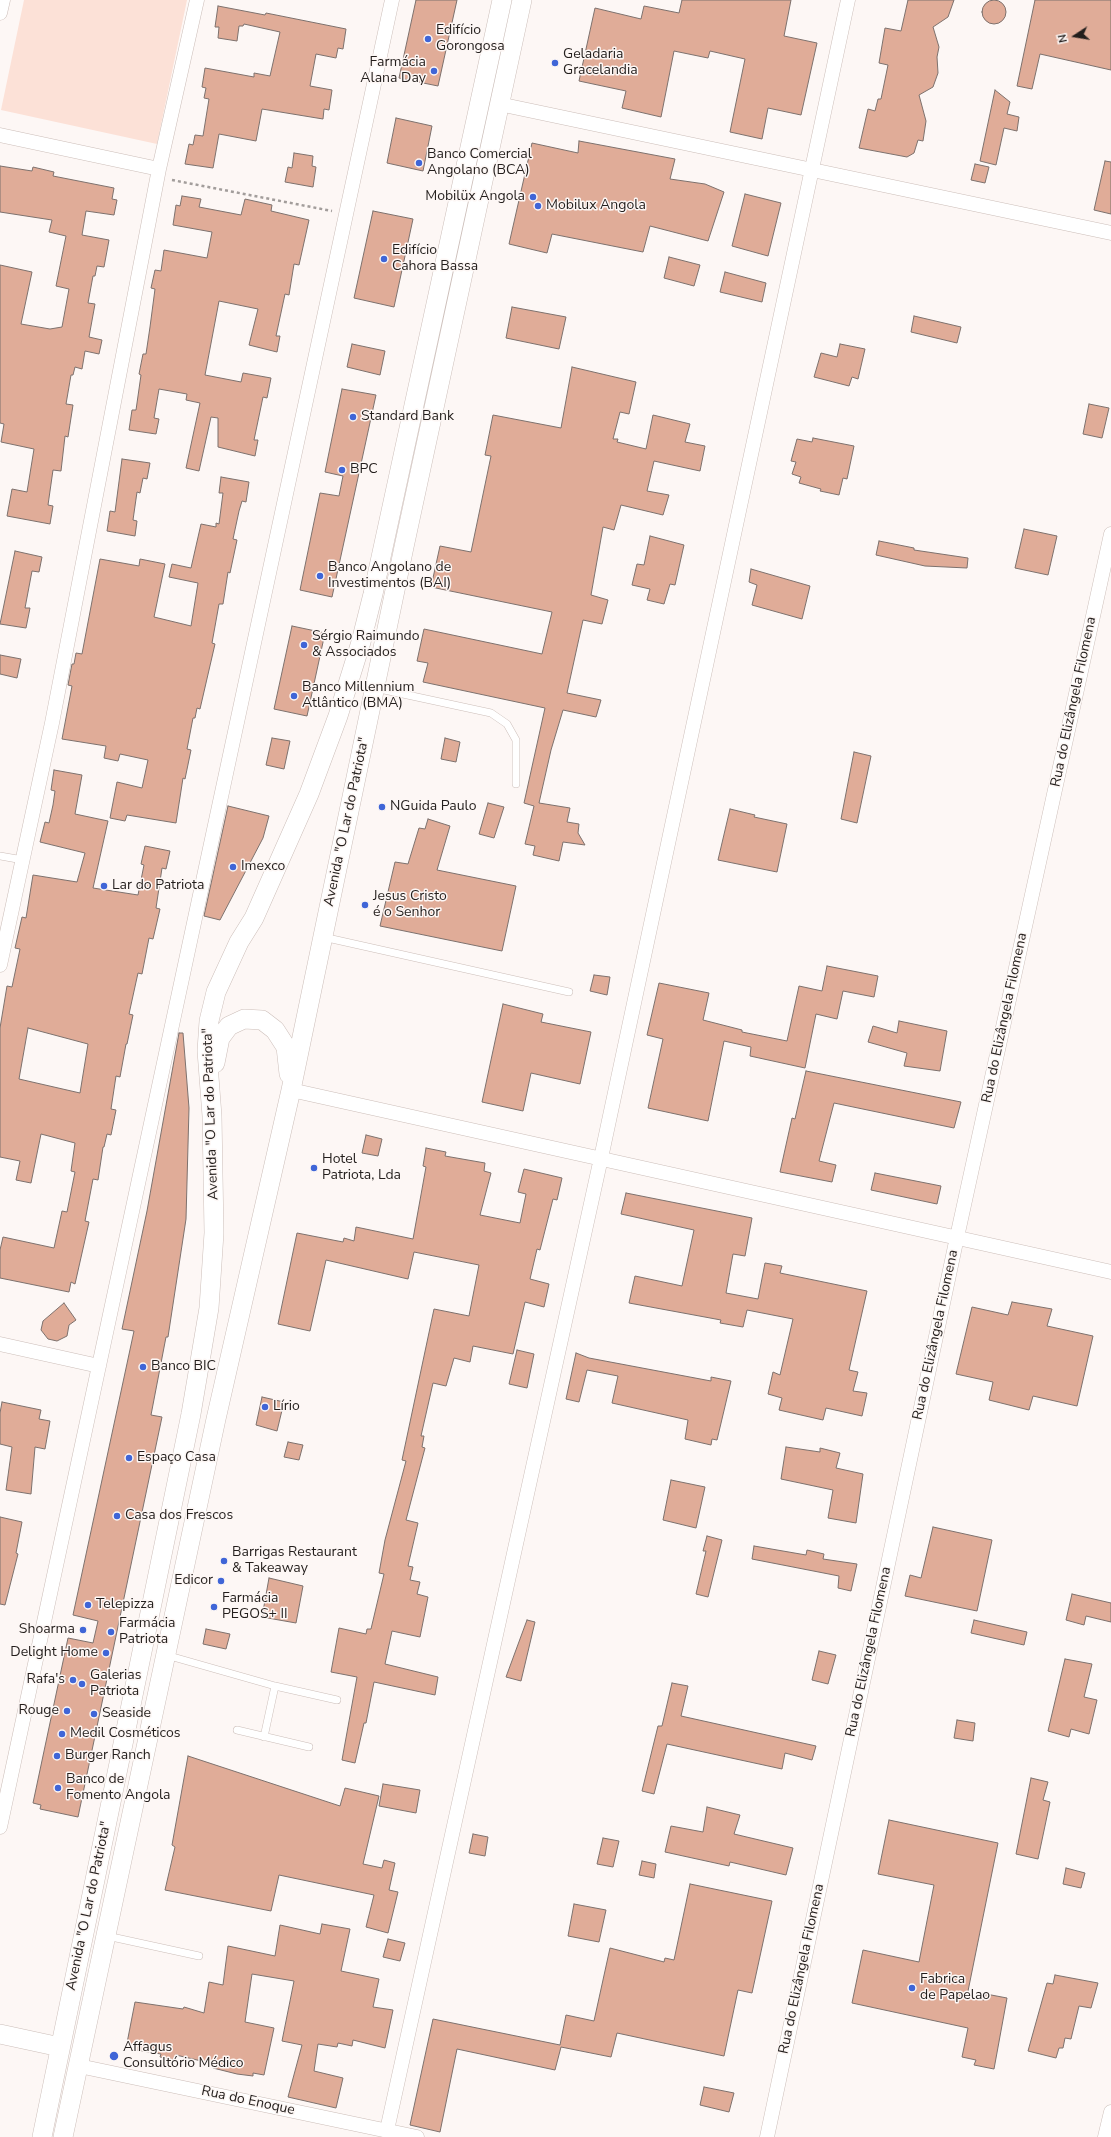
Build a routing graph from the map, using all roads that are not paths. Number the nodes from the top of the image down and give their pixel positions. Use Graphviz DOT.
graph roads {
  1 [pos="3,0"];
  2 [pos="197,0"];
  3 [pos="392,0"];
  4 [pos="502,0"];
  5 [pos="522,0"];
  6 [pos="848,0"];
  7 [pos="0,13"];
  8 [pos="499,104"];
  9 [pos="0,135"];
  10 [pos="810,170"];
  11 [pos="159,173"];
  12 [pos="1111,233"];
  13 [pos="1111,534"];
  14 [pos="375,688"];
  15 [pos="516,784"];
  16 [pos="0,856"];
  17 [pos="23,860"];
  18 [pos="323,937"];
  19 [pos="0,966"];
  20 [pos="569,992"];
  21 [pos="291,1090"];
  22 [pos="212,1116"];
  23 [pos="601,1158"];
  24 [pos="957,1237"];
  25 [pos="1111,1272"];
  26 [pos="0,1344"];
  27 [pos="99,1366"];
  28 [pos="166,1655"];
  29 [pos="275,1686"];
  30 [pos="337,1700"];
  31 [pos="237,1730"];
  32 [pos="264,1737"];
  33 [pos="309,1747"];
  34 [pos="0,1828"];
  35 [pos="107,1936"];
  36 [pos="199,1956"];
  37 [pos="0,2034"];
  38 [pos="60,2047"];
  39 [pos="79,2066"];
  40 [pos="1111,2112"];
  41 [pos="387,2130"];
  42 [pos="42,2137"];
  43 [pos="63,2137"];
  44 [pos="417,2137"];
  45 [pos="767,2137"];
  46 [pos="1105,2137"];
  1 -- 7 [label="street"];
  2 -- 11 [label="street"];
  3 -- 27 [label="street"];
  4 -- 22 [label="main road, Avenida \"O Lar do Patriota\""];
  5 -- 8 [label="main road, Avenida \"O Lar do Patriota\""];
  6 -- 10 [label="street"];
  8 -- 10 [label="street"];
  8 -- 14 [label="main road, Avenida \"O Lar do Patriota\""];
  9 -- 11 [label="street"];
  10 -- 12 [label="street"];
  10 -- 23 [label="street"];
  11 -- 17 [label="street"];
  13 -- 24 [label="street, Rua do Elizângela Filomena"];
  14 -- 15 [label="lane"];
  14 -- 18 [label="main road, Avenida \"O Lar do Patriota\""];
  16 -- 17 [label="lane"];
  17 -- 19 [label="street"];
  18 -- 20 [label="lane"];
  18 -- 21 [label="main road, Avenida \"O Lar do Patriota\""];
  21 -- 22 [label="main road"];
  21 -- 23 [label="street"];
  21 -- 28 [label="main road, Avenida \"O Lar do Patriota\""];
  22 -- 38 [label="main road, Avenida \"O Lar do Patriota\""];
  23 -- 24 [label="street"];
  23 -- 41 [label="street"];
  24 -- 25 [label="street"];
  24 -- 45 [label="street, Rua do Elizângela Filomena"];
  26 -- 27 [label="street"];
  27 -- 34 [label="street"];
  28 -- 29 [label="lane"];
  28 -- 35 [label="main road, Avenida \"O Lar do Patriota\""];
  29 -- 30 [label="lane"];
  29 -- 32 [label="lane"];
  31 -- 32 [label="lane"];
  32 -- 33 [label="lane"];
  35 -- 36 [label="lane"];
  35 -- 39 [label="main road, Avenida \"O Lar do Patriota\""];
  37 -- 38 [label="main road"];
  38 -- 42 [label="main road, Avenida \"O Lar do Patriota\""];
  39 -- 41 [label="street, Rua do Enoque"];
  39 -- 43 [label="main road, Avenida \"O Lar do Patriota\""];
  40 -- 46 [label="street"];
  41 -- 44 [label="street, Rua do Enoque"];
}
